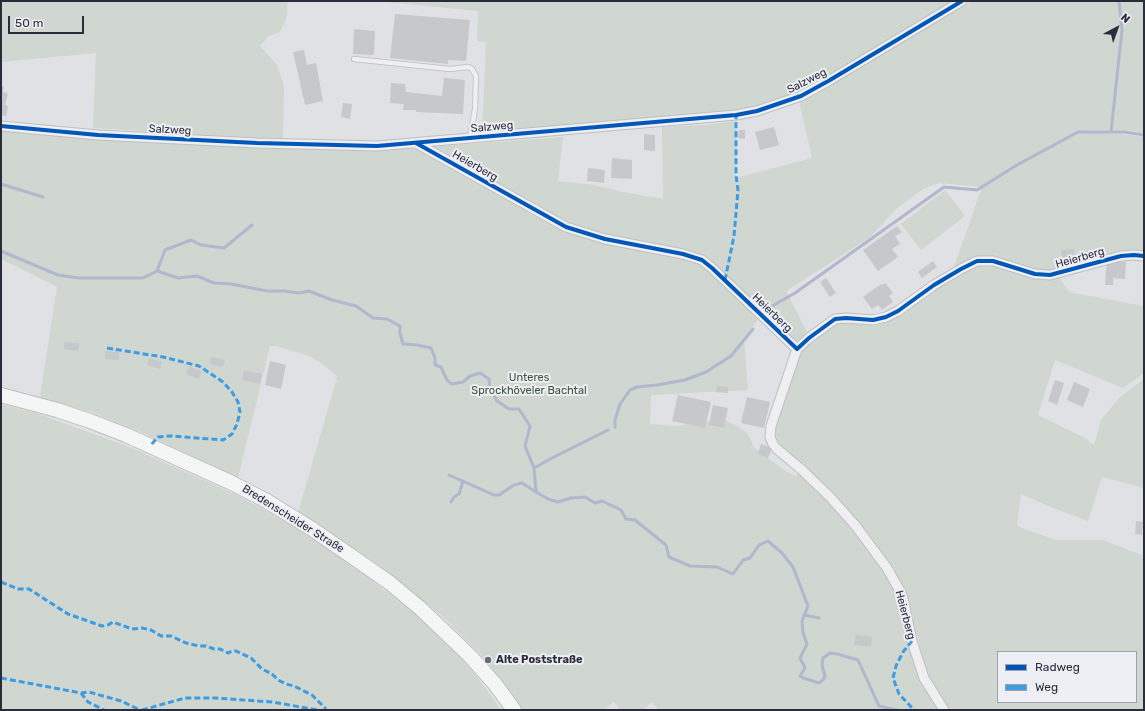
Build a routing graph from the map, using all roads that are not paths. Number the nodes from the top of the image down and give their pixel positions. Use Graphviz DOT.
graph roads {
  1 [pos="959,2"];
  2 [pos="354,59"];
  3 [pos="1,126"];
  4 [pos="470,138"];
  5 [pos="416,143"];
  6 [pos="1144,256"];
  7 [pos="797,349"];
  8 [pos="1,395"];
  9 [pos="514,710"];
  10 [pos="944,710"];
  1 -- 4 [label="street, Salzweg"];
  2 -- 4 [label="lane"];
  3 -- 5 [label="street, Salzweg"];
  4 -- 5 [label="street, Salzweg"];
  5 -- 7 [label="street, Heierberg"];
  6 -- 7 [label="street, Heierberg"];
  7 -- 10 [label="street, Heierberg"];
  8 -- 9 [label="main road, Bredenscheider Straße"];
}
